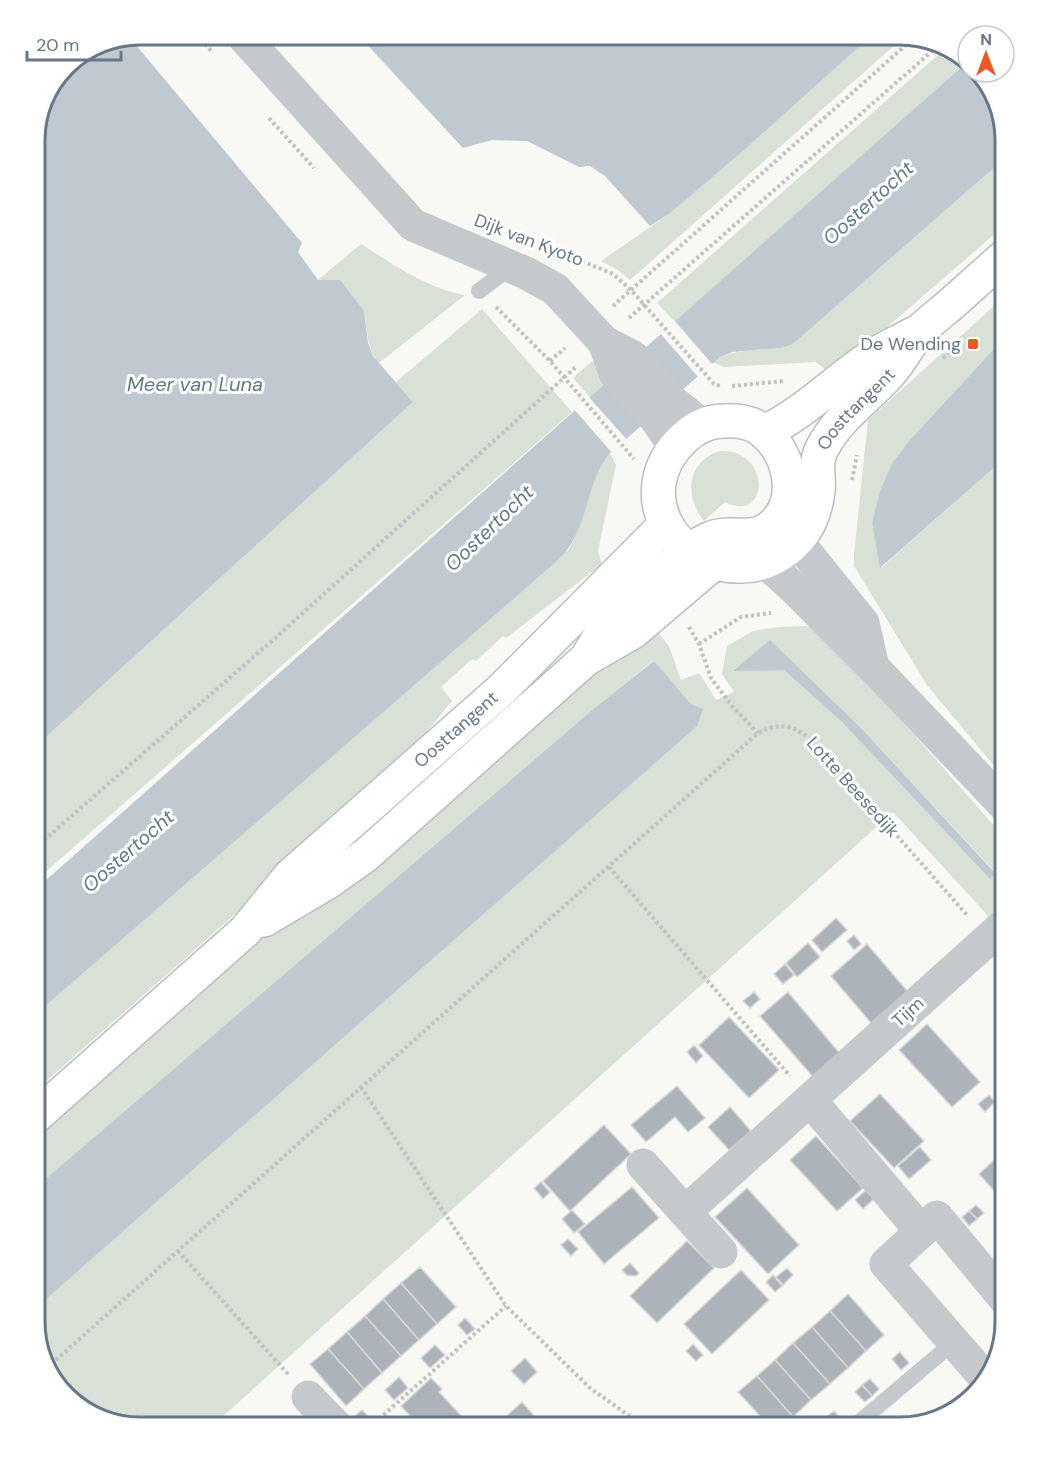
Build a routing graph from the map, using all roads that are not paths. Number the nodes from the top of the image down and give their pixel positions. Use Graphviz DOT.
graph roads {
  1 [pos="252,45"];
  2 [pos="995,265"];
  3 [pos="511,267"];
  4 [pos="479,291"];
  5 [pos="922,329"];
  6 [pos="664,410"];
  7 [pos="702,425"];
  8 [pos="765,432"];
  9 [pos="675,447"];
  10 [pos="666,524"];
  11 [pos="790,527"];
  12 [pos="701,558"];
  13 [pos="765,562"];
  14 [pos="873,667"];
  15 [pos="995,795"];
  16 [pos="245,931"];
  17 [pos="995,934"];
  18 [pos="810,1100"];
  19 [pos="45,1107"];
  20 [pos="643,1165"];
  21 [pos="685,1212"];
  22 [pos="921,1232"];
  23 [pos="721,1252"];
  24 [pos="995,1287"];
  25 [pos="954,1342"];
  26 [pos="980,1372"];
  27 [pos="308,1397"];
  28 [pos="327,1417"];
  29 [pos="866,1417"];
  1 -- 3 [label="street, Dijk van Kyoto"];
  2 -- 5 [label="main road, Oosttangent"];
  3 -- 4 [label="lane"];
  3 -- 6 [label="street, Dijk van Kyoto"];
  5 -- 8 [label="main road, Oosttangent"];
  5 -- 11 [label="main road, Oosttangent"];
  6 -- 7 [label="street, Dijk van Kyoto"];
  6 -- 9 [label="street, Dijk van Kyoto"];
  7 -- 8 [label="main road"];
  7 -- 9 [label="main road"];
  8 -- 11 [label="main road"];
  9 -- 10 [label="main road"];
  10 -- 12 [label="main road"];
  10 -- 16 [label="main road, Oosttangent"];
  11 -- 12 [label="main road, Oosttangent"];
  11 -- 13 [label="main road"];
  11 -- 14 [label="street"];
  12 -- 13 [label="main road"];
  12 -- 16 [label="main road, Oosttangent"];
  13 -- 14 [label="street"];
  14 -- 15 [label="street"];
  16 -- 19 [label="main road, Oosttangent"];
  17 -- 18 [label="street, Tijm"];
  18 -- 21 [label="street, Tijm"];
  18 -- 22 [label="street"];
  20 -- 21 [label="street"];
  21 -- 23 [label="street"];
  22 -- 24 [label="street"];
  22 -- 25 [label="street"];
  25 -- 26 [label="street"];
  25 -- 29 [label="lane"];
  27 -- 28 [label="street"];
}
